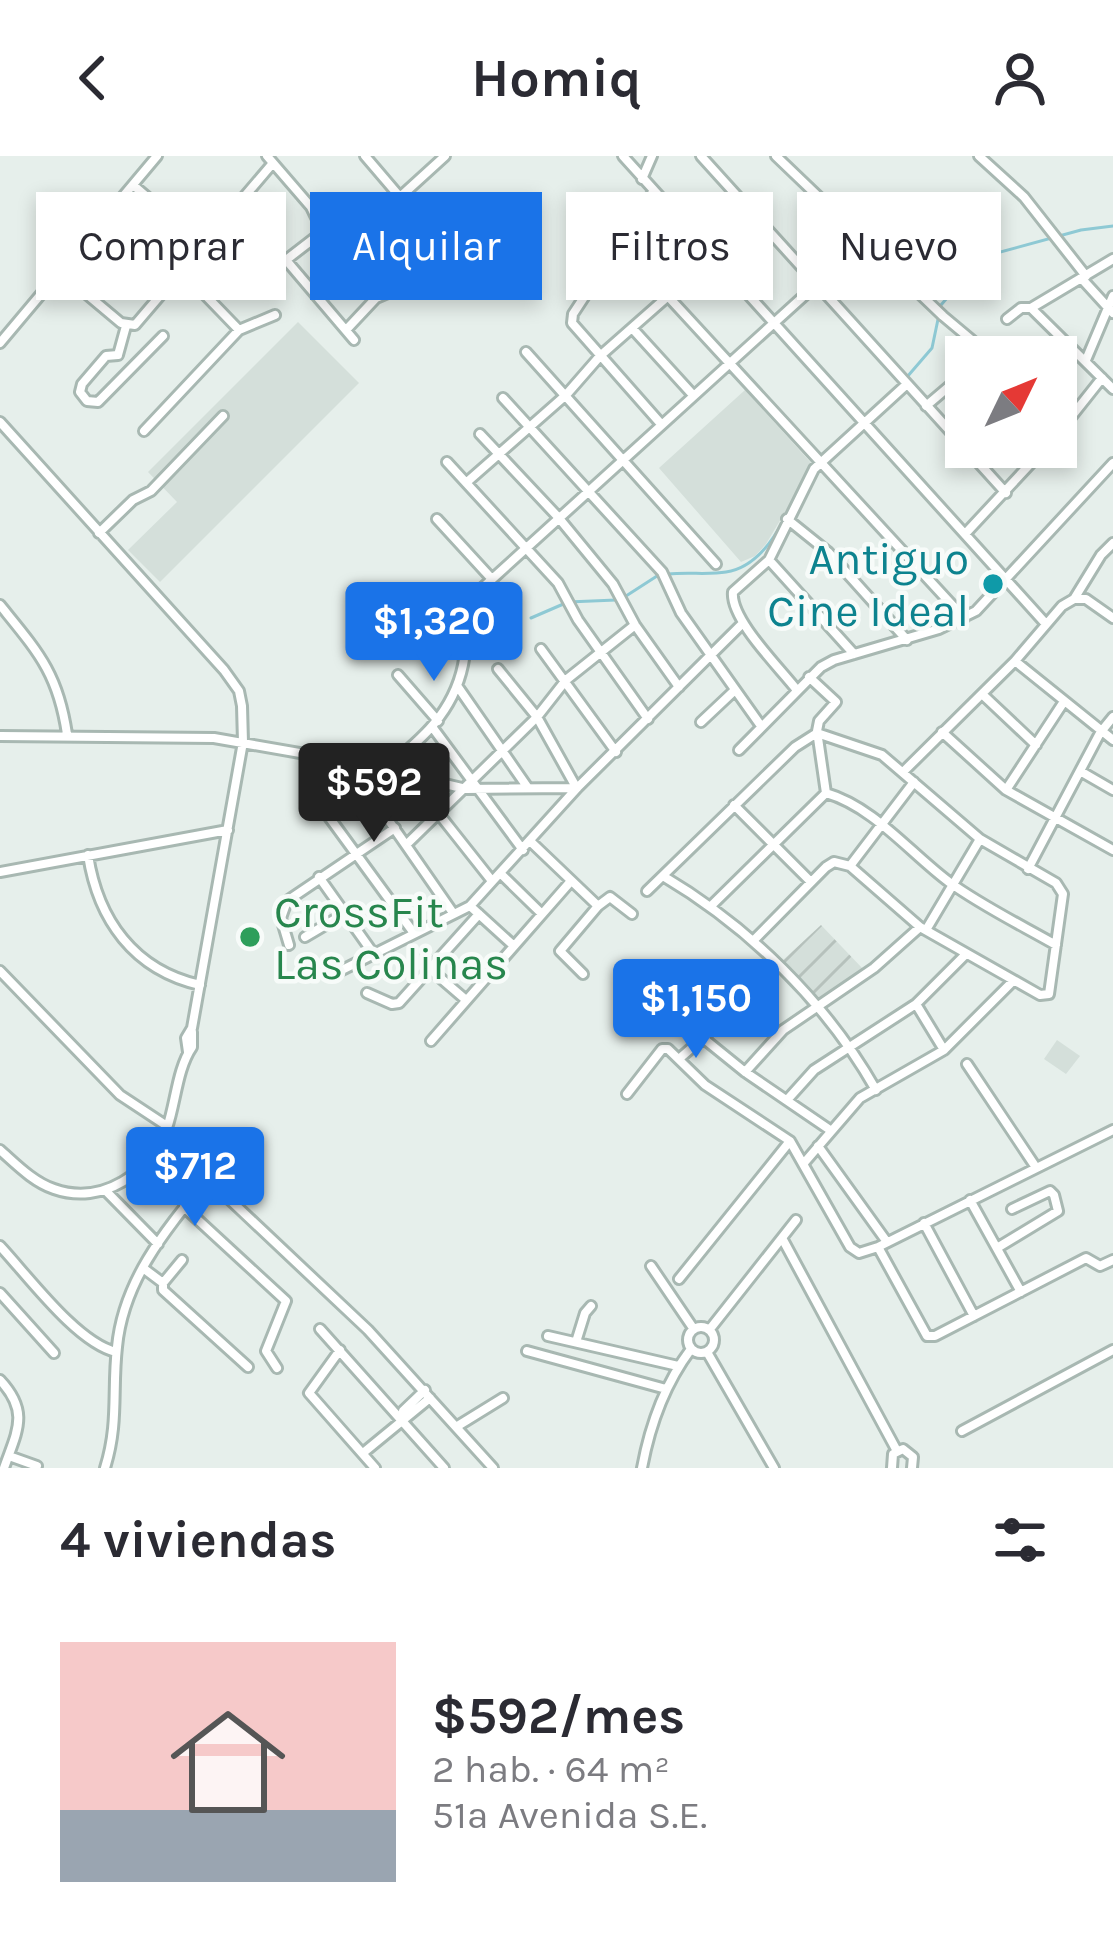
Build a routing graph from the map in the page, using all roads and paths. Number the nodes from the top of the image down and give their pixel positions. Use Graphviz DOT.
graph roads {
  1 [pos="157,156"];
  2 [pos="366,156"];
  3 [pos="446,156"];
  4 [pos="623,156"];
  5 [pos="652,156"];
  6 [pos="701,156"];
  7 [pos="776,156"];
  8 [pos="979,156"];
  9 [pos="270,160"];
  10 [pos="642,179"];
  11 [pos="133,185"];
  12 [pos="127,192"];
  13 [pos="141,192"];
  14 [pos="245,192"];
  15 [pos="653,192"];
  16 [pos="813,192"];
  17 [pos="310,206"];
  18 [pos="310,240"];
  19 [pos="1113,260"];
  20 [pos="797,262"];
  21 [pos="1084,278"];
  22 [pos="310,291"];
  23 [pos="36,295"];
  24 [pos="1113,296"];
  25 [pos="94,300"];
  26 [pos="158,300"];
  27 [pos="210,300"];
  28 [pos="318,300"];
  29 [pos="374,300"];
  30 [pos="582,300"];
  31 [pos="665,300"];
  32 [pos="671,300"];
  33 [pos="754,300"];
  34 [pos="799,300"];
  35 [pos="833,300"];
  36 [pos="926,300"];
  37 [pos="1031,308"];
  38 [pos="1110,310"];
  39 [pos="274,315"];
  40 [pos="1007,320"];
  41 [pos="774,322"];
  42 [pos="126,326"];
  43 [pos="5,328"];
  44 [pos="632,328"];
  45 [pos="238,330"];
  46 [pos="346,330"];
  47 [pos="163,336"];
  48 [pos="966,336"];
  49 [pos="353,340"];
  50 [pos="0,343"];
  51 [pos="526,352"];
  52 [pos="118,355"];
  53 [pos="600,356"];
  54 [pos="1086,360"];
  55 [pos="728,364"];
  56 [pos="132,367"];
  57 [pos="1102,378"];
  58 [pos="907,384"];
  59 [pos="1113,389"];
  60 [pos="945,390"];
  61 [pos="566,395"];
  62 [pos="694,395"];
  63 [pos="503,398"];
  64 [pos="926,406"];
  65 [pos="1077,411"];
  66 [pos="223,416"];
  67 [pos="0,422"];
  68 [pos="864,423"];
  69 [pos="529,424"];
  70 [pos="661,424"];
  71 [pos="945,426"];
  72 [pos="143,431"];
  73 [pos="480,434"];
  74 [pos="497,453"];
  75 [pos="623,458"];
  76 [pos="447,462"];
  77 [pos="819,464"];
  78 [pos="1113,464"];
  79 [pos="984,468"];
  80 [pos="1028,468"];
  81 [pos="467,482"];
  82 [pos="590,489"];
  83 [pos="1006,493"];
  84 [pos="558,518"];
  85 [pos="787,519"];
  86 [pos="437,520"];
  87 [pos="99,532"];
  88 [pos="965,534"];
  89 [pos="1113,543"];
  90 [pos="525,548"];
  91 [pos="769,560"];
  92 [pos="716,564"];
  93 [pos="491,578"];
  94 [pos="1003,580"];
  95 [pos="1074,599"];
  96 [pos="0,605"];
  97 [pos="1113,617"];
  98 [pos="964,618"];
  99 [pos="743,623"];
  100 [pos="1046,624"];
  101 [pos="635,626"];
  102 [pos="907,640"];
  103 [pos="541,649"];
  104 [pos="602,653"];
  105 [pos="854,654"];
  106 [pos="712,656"];
  107 [pos="1015,661"];
  108 [pos="498,669"];
  109 [pos="398,675"];
  110 [pos="809,677"];
  111 [pos="566,680"];
  112 [pos="457,686"];
  113 [pos="679,687"];
  114 [pos="735,689"];
  115 [pos="796,689"];
  116 [pos="982,694"];
  117 [pos="1063,703"];
  118 [pos="537,717"];
  119 [pos="1113,717"];
  120 [pos="648,718"];
  121 [pos="701,722"];
  122 [pos="435,724"];
  123 [pos="761,726"];
  124 [pos="818,733"];
  125 [pos="942,733"];
  126 [pos="1100,733"];
  127 [pos="68,735"];
  128 [pos="0,736"];
  129 [pos="1113,740"];
  130 [pos="243,742"];
  131 [pos="1036,745"];
  132 [pos="739,750"];
  133 [pos="504,751"];
  134 [pos="616,752"];
  135 [pos="322,760"];
  136 [pos="373,767"];
  137 [pos="385,770"];
  138 [pos="902,772"];
  139 [pos="1080,772"];
  140 [pos="914,782"];
  141 [pos="473,787"];
  142 [pos="577,788"];
  143 [pos="529,789"];
  144 [pos="1006,790"];
  145 [pos="1113,790"];
  146 [pos="826,793"];
  147 [pos="734,806"];
  148 [pos="439,814"];
  149 [pos="1055,821"];
  150 [pos="879,824"];
  151 [pos="394,828"];
  152 [pos="228,830"];
  153 [pos="980,839"];
  154 [pos="407,844"];
  155 [pos="773,844"];
  156 [pos="527,846"];
  157 [pos="1113,850"];
  158 [pos="353,854"];
  159 [pos="88,855"];
  160 [pos="850,866"];
  161 [pos="1028,869"];
  162 [pos="0,872"];
  163 [pos="662,876"];
  164 [pos="319,877"];
  165 [pos="496,877"];
  166 [pos="571,881"];
  167 [pos="812,882"];
  168 [pos="951,884"];
  169 [pos="647,891"];
  170 [pos="712,905"];
  171 [pos="470,906"];
  172 [pos="598,906"];
  173 [pos="453,913"];
  174 [pos="344,914"];
  175 [pos="479,914"];
  176 [pos="542,914"];
  177 [pos="632,914"];
  178 [pos="923,928"];
  179 [pos="413,932"];
  180 [pos="305,937"];
  181 [pos="753,941"];
  182 [pos="290,945"];
  183 [pos="1056,945"];
  184 [pos="514,946"];
  185 [pos="374,953"];
  186 [pos="966,954"];
  187 [pos="777,967"];
  188 [pos="430,969"];
  189 [pos="0,971"];
  190 [pos="583,974"];
  191 [pos="332,975"];
  192 [pos="1013,981"];
  193 [pos="200,985"];
  194 [pos="367,993"];
  195 [pos="466,1000"];
  196 [pos="916,1004"];
  197 [pos="817,1007"];
  198 [pos="703,1038"];
  199 [pos="430,1041"];
  200 [pos="851,1046"];
  201 [pos="944,1050"];
  202 [pos="680,1058"];
  203 [pos="967,1064"];
  204 [pos="745,1072"];
  205 [pos="876,1090"];
  206 [pos="627,1094"];
  207 [pos="787,1100"];
  208 [pos="167,1126"];
  209 [pos="830,1130"];
  210 [pos="1113,1130"];
  211 [pos="790,1141"];
  212 [pos="818,1146"];
  213 [pos="0,1150"];
  214 [pos="804,1163"];
  215 [pos="1035,1166"];
  216 [pos="105,1190"];
  217 [pos="970,1200"];
  218 [pos="184,1208"];
  219 [pos="1012,1209"];
  220 [pos="796,1220"];
  221 [pos="924,1223"];
  222 [pos="782,1238"];
  223 [pos="158,1244"];
  224 [pos="883,1245"];
  225 [pos="0,1246"];
  226 [pos="997,1248"];
  227 [pos="182,1260"];
  228 [pos="1113,1260"];
  229 [pos="651,1266"];
  230 [pos="143,1268"];
  231 [pos="679,1279"];
  232 [pos="163,1283"];
  233 [pos="1021,1292"];
  234 [pos="0,1293"];
  235 [pos="591,1306"];
  236 [pos="974,1316"];
  237 [pos="693,1328"];
  238 [pos="320,1329"];
  239 [pos="710,1329"];
  240 [pos="548,1336"];
  241 [pos="576,1342"];
  242 [pos="691,1349"];
  243 [pos="340,1350"];
  244 [pos="527,1351"];
  245 [pos="1113,1351"];
  246 [pos="116,1352"];
  247 [pos="707,1352"];
  248 [pos="54,1353"];
  249 [pos="678,1366"];
  250 [pos="248,1367"];
  251 [pos="277,1368"];
  252 [pos="0,1380"];
  253 [pos="666,1389"];
  254 [pos="428,1394"];
  255 [pos="503,1398"];
  256 [pos="402,1418"];
  257 [pos="456,1427"];
  258 [pos="962,1431"];
  259 [pos="897,1450"];
  260 [pos="362,1453"];
  261 [pos="8,1456"];
  262 [pos="37,1466"];
  263 [pos="888,1466"];
  264 [pos="4,1468"];
  265 [pos="105,1468"];
  266 [pos="375,1468"];
  267 [pos="445,1468"];
  268 [pos="493,1468"];
  269 [pos="642,1468"];
  270 [pos="774,1468"];
  271 [pos="912,1468"];
  1 -- 11 [label="street"];
  2 -- 3 [label="street"];
  4 -- 10 [label="street"];
  5 -- 10 [label="street"];
  6 -- 20 [label="street"];
  7 -- 16 [label="street"];
  8 -- 21 [label="street"];
  9 -- 14 [label="street"];
  9 -- 17 [label="street"];
  10 -- 15 [label="street"];
  11 -- 12 [label="street"];
  11 -- 13 [label="street"];
  18 -- 22 [label="street"];
  19 -- 21 [label="street"];
  21 -- 37 [label="street"];
  21 -- 38 [label="street"];
  23 -- 43 [label="street"];
  24 -- 38 [label="street"];
  25 -- 42 [label="street"];
  26 -- 42 [label="street"];
  27 -- 45 [label="street"];
  28 -- 46 [label="street"];
  29 -- 46 [label="street"];
  30 -- 53 [label="street"];
  31 -- 44 [label="street"];
  32 -- 55 [label="street"];
  33 -- 41 [label="street"];
  34 -- 41 [label="street"];
  35 -- 58 [label="street"];
  36 -- 48 [label="street"];
  37 -- 40 [label="street"];
  37 -- 54 [label="street"];
  38 -- 54 [label="street"];
  39 -- 45 [label="street"];
  41 -- 55 [label="street"];
  41 -- 68 [label="street"];
  42 -- 52 [label="street"];
  43 -- 50 [label="street"];
  44 -- 53 [label="street"];
  44 -- 62 [label="street"];
  45 -- 72 [label="street"];
  46 -- 49 [label="street"];
  47 -- 56 [label="street"];
  51 -- 61 [label="street"];
  52 -- 56 [label="street"];
  52 -- 56 [label="street"];
  53 -- 61 [label="street"];
  53 -- 70 [label="street"];
  54 -- 57 [label="street"];
  55 -- 62 [label="street"];
  55 -- 77 [label="street"];
  57 -- 59 [label="street"];
  57 -- 65 [label="street"];
  58 -- 64 [label="street"];
  58 -- 68 [label="street"];
  60 -- 64 [label="street"];
  61 -- 69 [label="street"];
  61 -- 75 [label="street"];
  62 -- 70 [label="street"];
  63 -- 69 [label="street"];
  64 -- 71 [label="street"];
  66 -- 87 [label="street"];
  67 -- 87 [label="street"];
  68 -- 77 [label="street"];
  68 -- 88 [label="street"];
  69 -- 74 [label="street"];
  69 -- 82 [label="street"];
  70 -- 75 [label="street"];
  73 -- 74 [label="street"];
  74 -- 81 [label="street"];
  74 -- 84 [label="street"];
  75 -- 82 [label="street"];
  75 -- 92 [label="street"];
  76 -- 81 [label="street"];
  77 -- 85 [label="street"];
  77 -- 98 [label="street"];
  78 -- 94 [label="street"];
  79 -- 83 [label="street"];
  80 -- 83 [label="street"];
  81 -- 90 [label="street"];
  82 -- 84 [label="street"];
  82 -- 106 [label="street"];
  83 -- 88 [label="street"];
  84 -- 90 [label="street"];
  84 -- 101 [label="street"];
  85 -- 91 [label="street"];
  85 -- 102 [label="street"];
  86 -- 93 [label="street"];
  87 -- 130 [label="street"];
  88 -- 94 [label="street"];
  89 -- 95 [label="street"];
  90 -- 93 [label="street"];
  90 -- 104 [label="street"];
  91 -- 99 [label="street"];
  91 -- 105 [label="street"];
  93 -- 112 [label="street"];
  94 -- 98 [label="street"];
  94 -- 100 [label="street"];
  95 -- 97 [label="street"];
  95 -- 100 [label="street"];
  96 -- 127 [label="street"];
  98 -- 102 [label="street"];
  99 -- 106 [label="street"];
  99 -- 115 [label="street"];
  100 -- 107 [label="street"];
  101 -- 104 [label="street"];
  101 -- 113 [label="street"];
  102 -- 105 [label="street"];
  103 -- 111 [label="street"];
  104 -- 111 [label="street"];
  104 -- 120 [label="street"];
  105 -- 110 [label="street"];
  106 -- 113 [label="street"];
  106 -- 114 [label="street"];
  107 -- 116 [label="street"];
  107 -- 117 [label="street"];
  108 -- 118 [label="street"];
  109 -- 122 [label="street"];
  110 -- 115 [label="street"];
  110 -- 124 [label="street"];
  111 -- 118 [label="street"];
  111 -- 134 [label="street"];
  112 -- 122 [label="street"];
  112 -- 133 [label="street"];
  113 -- 120 [label="street"];
  114 -- 121 [label="street"];
  114 -- 123 [label="street"];
  115 -- 123 [label="street"];
  116 -- 125 [label="street"];
  116 -- 131 [label="street"];
  117 -- 126 [label="street"];
  117 -- 131 [label="street"];
  118 -- 133 [label="street"];
  118 -- 142 [label="street"];
  119 -- 126 [label="street"];
  120 -- 134 [label="street"];
  122 -- 137 [label="street"];
  122 -- 141 [label="street"];
  123 -- 132 [label="street"];
  124 -- 138 [label="street"];
  124 -- 146 [label="street"];
  124 -- 147 [label="street"];
  125 -- 138 [label="street"];
  125 -- 144 [label="street"];
  126 -- 129 [label="street"];
  126 -- 139 [label="street"];
  127 -- 128 [label="street"];
  127 -- 130 [label="street"];
  130 -- 135 [label="street"];
  130 -- 152 [label="street"];
  131 -- 144 [label="street"];
  133 -- 141 [label="street"];
  133 -- 143 [label="street"];
  134 -- 142 [label="street"];
  135 -- 136 [label="street"];
  135 -- 158 [label="street"];
  136 -- 137 [label="street"];
  136 -- 151 [label="street"];
  137 -- 141 [label="street"];
  138 -- 140 [label="street"];
  139 -- 145 [label="street"];
  139 -- 149 [label="street"];
  140 -- 150 [label="street"];
  140 -- 153 [label="street"];
  141 -- 143 [label="street"];
  141 -- 148 [label="street"];
  141 -- 156 [label="street"];
  142 -- 143 [label="street"];
  142 -- 156 [label="street"];
  144 -- 149 [label="street"];
  146 -- 150 [label="street"];
  146 -- 155 [label="street"];
  147 -- 155 [label="street"];
  147 -- 163 [label="street"];
  148 -- 154 [label="street"];
  148 -- 165 [label="street"];
  149 -- 157 [label="street"];
  149 -- 161 [label="street"];
  150 -- 160 [label="street"];
  150 -- 168 [label="street"];
  151 -- 154 [label="street"];
  151 -- 158 [label="street"];
  152 -- 159 [label="street"];
  152 -- 193 [label="street"];
  153 -- 161 [label="street"];
  153 -- 168 [label="street"];
  154 -- 173 [label="street"];
  155 -- 167 [label="street"];
  155 -- 170 [label="street"];
  156 -- 165 [label="street"];
  156 -- 166 [label="street"];
  158 -- 164 [label="street"];
  158 -- 179 [label="street"];
  159 -- 162 [label="street"];
  159 -- 193 [label="street"];
  160 -- 167 [label="street"];
  160 -- 178 [label="street"];
  161 -- 183 [label="street"];
  163 -- 169 [label="street"];
  163 -- 170 [label="street"];
  164 -- 174 [label="street"];
  164 -- 182 [label="street"];
  165 -- 171 [label="street"];
  165 -- 176 [label="street"];
  166 -- 172 [label="street"];
  166 -- 176 [label="street"];
  167 -- 181 [label="street"];
  168 -- 178 [label="street"];
  168 -- 183 [label="street"];
  170 -- 181 [label="street"];
  171 -- 173 [label="street"];
  171 -- 175 [label="street"];
  172 -- 177 [label="street"];
  172 -- 190 [label="street"];
  173 -- 179 [label="street"];
  174 -- 180 [label="street"];
  174 -- 185 [label="street"];
  175 -- 184 [label="street"];
  175 -- 188 [label="street"];
  176 -- 184 [label="street"];
  178 -- 186 [label="street"];
  178 -- 197 [label="street"];
  179 -- 185 [label="street"];
  181 -- 187 [label="street"];
  183 -- 192 [label="street"];
  184 -- 195 [label="street"];
  185 -- 191 [label="street"];
  186 -- 192 [label="street"];
  186 -- 196 [label="street"];
  187 -- 197 [label="street"];
  187 -- 198 [label="street"];
  188 -- 194 [label="street"];
  188 -- 195 [label="street"];
  189 -- 208 [label="street"];
  192 -- 201 [label="street"];
  193 -- 208 [label="street"];
  195 -- 199 [label="street"];
  196 -- 200 [label="street"];
  196 -- 201 [label="street"];
  197 -- 200 [label="street"];
  197 -- 204 [label="street"];
  198 -- 202 [label="street"];
  198 -- 204 [label="street"];
  200 -- 205 [label="street"];
  200 -- 207 [label="street"];
  201 -- 205 [label="street"];
  202 -- 206 [label="street"];
  202 -- 211 [label="street"];
  203 -- 215 [label="street"];
  204 -- 207 [label="street"];
  205 -- 209 [label="street"];
  207 -- 209 [label="street"];
  208 -- 216 [label="street"];
  209 -- 212 [label="street"];
  210 -- 215 [label="street"];
  211 -- 214 [label="street"];
  211 -- 231 [label="street"];
  212 -- 214 [label="street"];
  212 -- 224 [label="street"];
  213 -- 216 [label="street"];
  214 -- 224 [label="street"];
  215 -- 217 [label="street"];
  216 -- 223 [label="street"];
  217 -- 221 [label="street"];
  217 -- 226 [label="street"];
  218 -- 223 [label="street"];
  218 -- 251 [label="street"];
  218 -- 254 [label="street"];
  219 -- 226 [label="street"];
  220 -- 222 [label="street"];
  221 -- 224 [label="street"];
  221 -- 236 [label="street"];
  222 -- 239 [label="street"];
  222 -- 259 [label="street"];
  223 -- 230 [label="street"];
  224 -- 236 [label="street"];
  225 -- 246 [label="street"];
  226 -- 233 [label="street"];
  227 -- 232 [label="street"];
  228 -- 233 [label="street"];
  229 -- 237 [label="street"];
  230 -- 232 [label="street"];
  230 -- 246 [label="street"];
  232 -- 250 [label="street"];
  233 -- 236 [label="street"];
  234 -- 248 [label="street"];
  235 -- 241 [label="street"];
  237 -- 239 [label="street"];
  237 -- 242 [label="street"];
  238 -- 243 [label="street"];
  239 -- 247 [label="street"];
  240 -- 241 [label="street"];
  241 -- 249 [label="street"];
  242 -- 247 [label="street"];
  242 -- 249 [label="street"];
  243 -- 256 [label="street"];
  243 -- 260 [label="street"];
  244 -- 253 [label="street"];
  245 -- 258 [label="street"];
  246 -- 265 [label="street"];
  247 -- 270 [label="street"];
  249 -- 253 [label="street"];
  252 -- 261 [label="street"];
  253 -- 269 [label="street"];
  254 -- 256 [label="street"];
  254 -- 257 [label="street"];
  255 -- 257 [label="street"];
  256 -- 260 [label="street"];
  256 -- 267 [label="street"];
  257 -- 268 [label="street"];
  259 -- 263 [label="street"];
  259 -- 271 [label="street"];
  260 -- 266 [label="street"];
  261 -- 262 [label="street"];
  261 -- 264 [label="street"];
}
